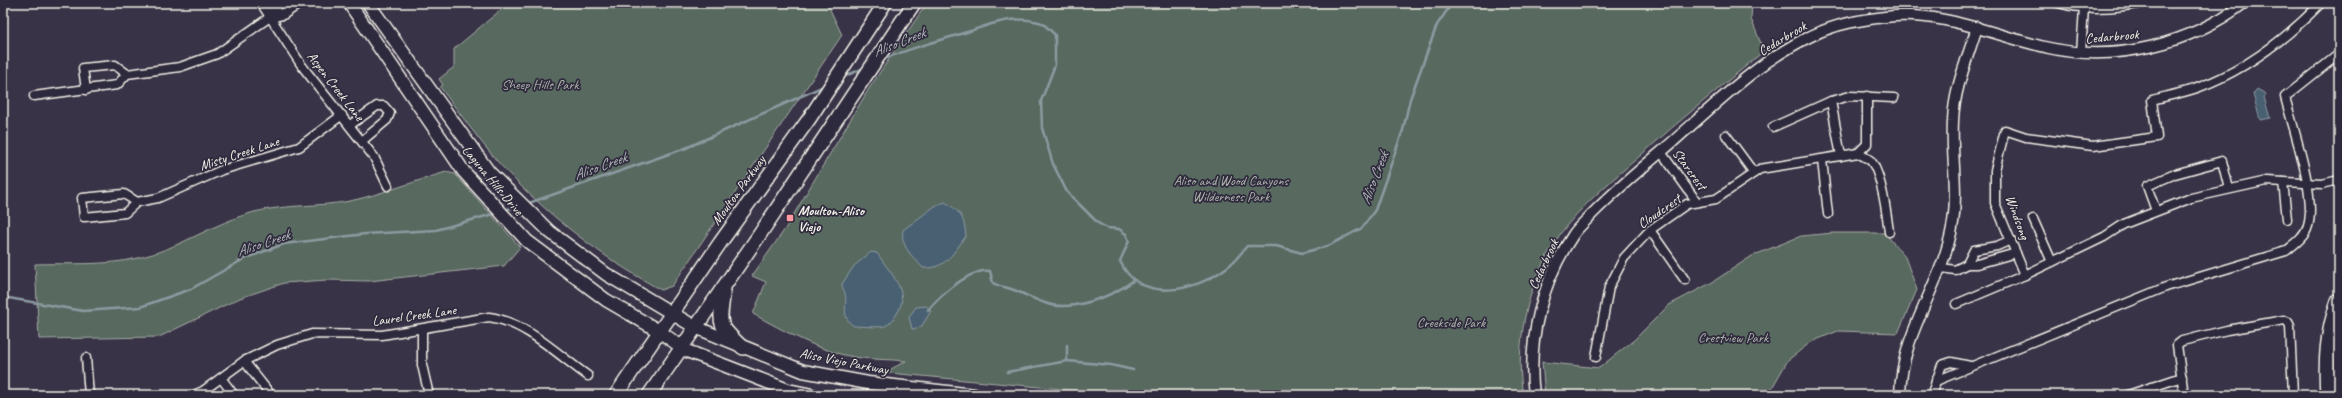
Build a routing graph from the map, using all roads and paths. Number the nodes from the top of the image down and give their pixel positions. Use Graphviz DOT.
graph roads {
  1 [pos="261,3"];
  2 [pos="280,3"];
  3 [pos="299,3"];
  4 [pos="348,3"];
  5 [pos="368,3"];
  6 [pos="884,3"];
  7 [pos="914,3"];
  8 [pos="2058,3"];
  9 [pos="2144,3"];
  10 [pos="2244,3"];
  11 [pos="2320,3"];
  12 [pos="2084,8"];
  13 [pos="270,17"];
  14 [pos="1978,27"];
  15 [pos="2081,54"];
  16 [pos="2339,54"];
  17 [pos="127,74"];
  18 [pos="86,90"];
  19 [pos="34,96"];
  20 [pos="1867,96"];
  21 [pos="1894,98"];
  22 [pos="1831,101"];
  23 [pos="342,115"];
  24 [pos="350,125"];
  25 [pos="1773,127"];
  26 [pos="1726,134"];
  27 [pos="362,141"];
  28 [pos="1661,152"];
  29 [pos="1858,153"];
  30 [pos="1841,156"];
  31 [pos="1822,160"];
  32 [pos="1754,174"];
  33 [pos="2339,180"];
  34 [pos="2283,182"];
  35 [pos="2306,182"];
  36 [pos="388,186"];
  37 [pos="2229,189"];
  38 [pos="137,202"];
  39 [pos="1697,202"];
  40 [pos="2156,211"];
  41 [pos="1828,214"];
  42 [pos="2033,219"];
  43 [pos="2287,219"];
  44 [pos="1650,230"];
  45 [pos="1889,232"];
  46 [pos="2011,240"];
  47 [pos="2016,252"];
  48 [pos="2052,262"];
  49 [pos="1966,264"];
  50 [pos="1942,268"];
  51 [pos="2025,274"];
  52 [pos="1685,280"];
  53 [pos="725,285"];
  54 [pos="2339,301"];
  55 [pos="1956,304"];
  56 [pos="671,314"];
  57 [pos="695,327"];
  58 [pos="422,329"];
  59 [pos="659,331"];
  60 [pos="681,348"];
  61 [pos="743,348"];
  62 [pos="1596,357"];
  63 [pos="86,358"];
  64 [pos="244,361"];
  65 [pos="1970,366"];
  66 [pos="588,376"];
  67 [pos="2182,376"];
  68 [pos="221,378"];
  69 [pos="1936,381"];
  70 [pos="899,391"];
  71 [pos="2153,391"];
  72 [pos="90,395"];
  73 [pos="194,395"];
  74 [pos="234,395"];
  75 [pos="271,395"];
  76 [pos="429,395"];
  77 [pos="616,395"];
  78 [pos="649,395"];
  79 [pos="812,395"];
  80 [pos="974,395"];
  81 [pos="1534,395"];
  82 [pos="1900,395"];
  83 [pos="1933,395"];
  84 [pos="2128,395"];
  85 [pos="2184,395"];
  86 [pos="2293,395"];
  87 [pos="2328,395"];
  1 -- 13 [label="street, Aspen Creek Lane"];
  2 -- 13 [label="street"];
  3 -- 13 [label="street"];
  4 -- 59 [label="main road, Laguna Hills Drive"];
  5 -- 56 [label="main road, Laguna Hills Drive"];
  6 -- 56 [label="main road, Moulton Parkway"];
  7 -- 53 [label="main road"];
  8 -- 12 [label="street"];
  9 -- 12 [label="street"];
  10 -- 15 [label="street, Cedarbrook"];
  11 -- 46 [label="street, Windsong"];
  12 -- 15 [label="street"];
  13 -- 17 [label="street"];
  13 -- 23 [label="street, Aspen Creek Lane"];
  14 -- 15 [label="street, Cedarbrook"];
  14 -- 28 [label="street, Cedarbrook"];
  14 -- 50 [label="street"];
  16 -- 35 [label="street"];
  17 -- 18 [label="street"];
  17 -- 18 [label="street"];
  18 -- 19 [label="street"];
  20 -- 21 [label="street"];
  20 -- 22 [label="street"];
  20 -- 29 [label="street"];
  22 -- 25 [label="street"];
  22 -- 30 [label="street"];
  23 -- 24 [label="street, Aspen Creek Lane"];
  23 -- 38 [label="street, Misty Creek Lane"];
  24 -- 27 [label="street, Aspen Creek Lane"];
  24 -- 27 [label="street"];
  26 -- 32 [label="street"];
  27 -- 36 [label="street, Aspen Creek Lane"];
  28 -- 39 [label="street, Starcrest"];
  28 -- 81 [label="street, Cedarbrook"];
  29 -- 30 [label="street, Cloudcrest"];
  29 -- 45 [label="street"];
  30 -- 31 [label="street, Cloudcrest"];
  31 -- 32 [label="street, Cloudcrest"];
  31 -- 41 [label="street"];
  32 -- 39 [label="street, Cloudcrest"];
  33 -- 35 [label="street"];
  34 -- 35 [label="street"];
  34 -- 37 [label="street"];
  34 -- 43 [label="street"];
  35 -- 65 [label="street"];
  37 -- 40 [label="street"];
  37 -- 40 [label="street"];
  38 -- 38 [label="street, Misty Creek Lane"];
  39 -- 44 [label="street, Cloudcrest"];
  40 -- 48 [label="street"];
  42 -- 48 [label="street"];
  44 -- 52 [label="street"];
  44 -- 62 [label="street, Cloudcrest"];
  46 -- 47 [label="street, Windsong"];
  46 -- 49 [label="street"];
  47 -- 49 [label="street"];
  47 -- 51 [label="street, Windsong"];
  48 -- 51 [label="street"];
  49 -- 50 [label="street"];
  50 -- 82 [label="street"];
  51 -- 55 [label="street"];
  53 -- 57 [label="main road"];
  53 -- 61 [label="main road"];
  54 -- 87 [label="highway"];
  56 -- 57 [label="main road, Aliso Viejo Parkway"];
  56 -- 59 [label="main road, Moulton Parkway"];
  57 -- 60 [label="main road"];
  57 -- 61 [label="main road, Aliso Viejo Parkway"];
  58 -- 64 [label="street, Laurel Creek Lane"];
  58 -- 66 [label="street, Laurel Creek Lane"];
  58 -- 76 [label="street"];
  59 -- 60 [label="main road"];
  59 -- 77 [label="main road, Moulton Parkway"];
  60 -- 78 [label="main road"];
  60 -- 79 [label="main road"];
  61 -- 70 [label="main road, Aliso Viejo Parkway"];
  63 -- 72 [label="street"];
  64 -- 68 [label="street, Laurel Creek Lane"];
  64 -- 75 [label="street"];
  65 -- 69 [label="street"];
  65 -- 69 [label="street"];
  67 -- 71 [label="street"];
  67 -- 85 [label="street"];
  67 -- 86 [label="street"];
  68 -- 73 [label="street, Laurel Creek Lane"];
  68 -- 74 [label="street"];
  69 -- 83 [label="street"];
  70 -- 80 [label="main road, Aliso Viejo Parkway"];
  71 -- 84 [label="street"];
}
